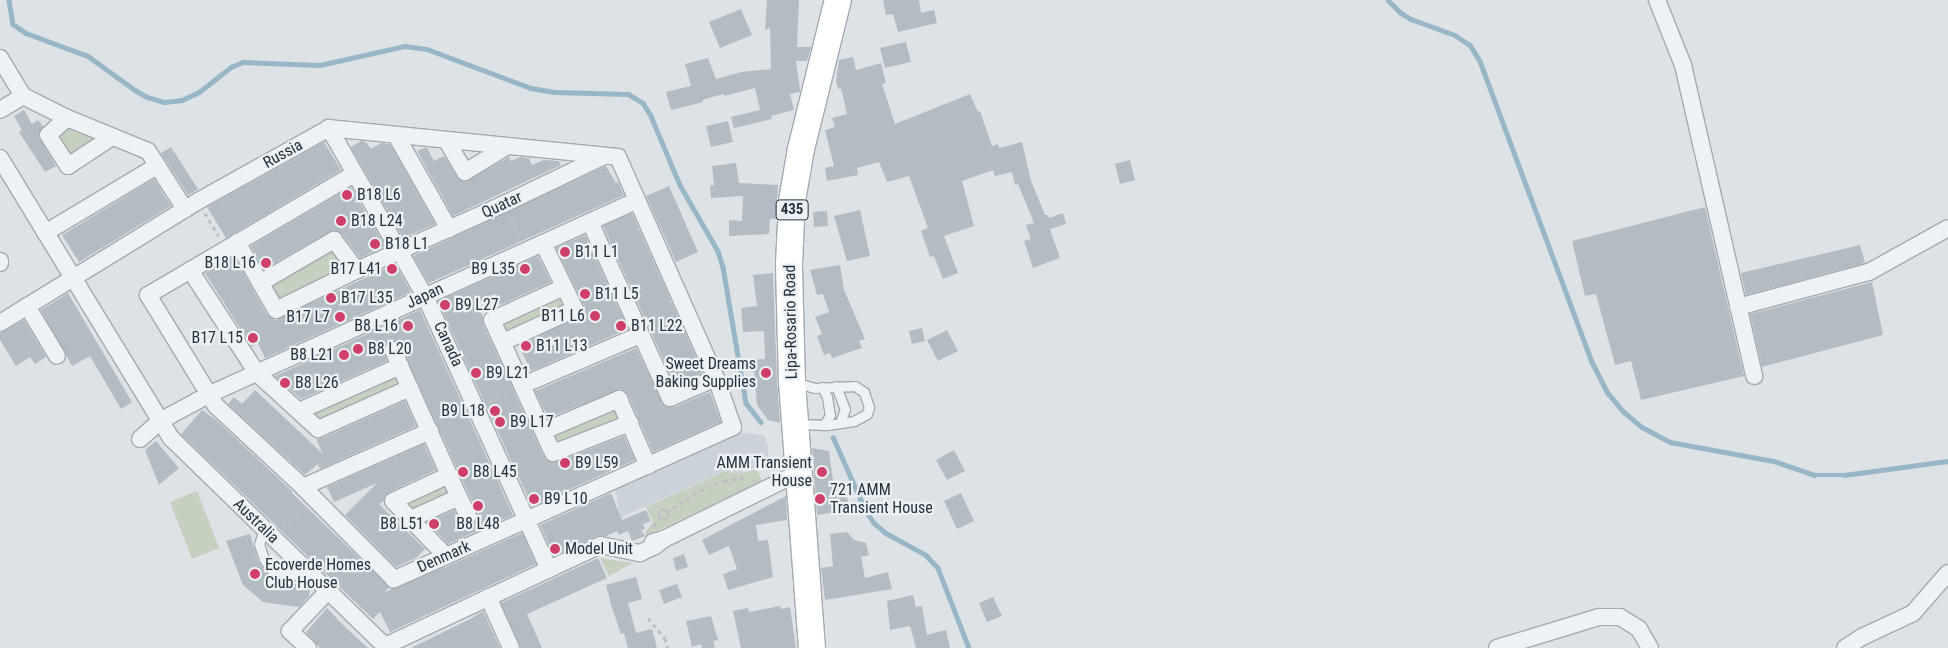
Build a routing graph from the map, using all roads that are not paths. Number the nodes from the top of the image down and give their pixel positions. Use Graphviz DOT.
graph roads {
  1 [pos="838,0"];
  2 [pos="1657,0"];
  3 [pos="0,58"];
  4 [pos="23,96"];
  5 [pos="0,110"];
  6 [pos="67,118"];
  7 [pos="329,128"];
  8 [pos="397,136"];
  9 [pos="112,137"];
  10 [pos="447,141"];
  11 [pos="506,147"];
  12 [pos="604,156"];
  13 [pos="0,158"];
  14 [pos="157,166"];
  15 [pos="354,174"];
  16 [pos="637,200"];
  17 [pos="192,205"];
  18 [pos="590,222"];
  19 [pos="1948,228"];
  20 [pos="450,229"];
  21 [pos="45,233"];
  22 [pos="543,243"];
  23 [pos="232,245"];
  24 [pos="399,250"];
  25 [pos="190,270"];
  26 [pos="357,270"];
  27 [pos="74,279"];
  28 [pos="260,282"];
  29 [pos="564,287"];
  30 [pos="425,296"];
  31 [pos="28,306"];
  32 [pos="1738,306"];
  33 [pos="0,323"];
  34 [pos="640,335"];
  35 [pos="503,342"];
  36 [pos="393,350"];
  37 [pos="57,356"];
  38 [pos="400,366"];
  39 [pos="257,373"];
  40 [pos="1754,376"];
  41 [pos="716,378"];
  42 [pos="792,382"];
  43 [pos="523,385"];
  44 [pos="836,386"];
  45 [pos="822,387"];
  46 [pos="410,388"];
  47 [pos="208,395"];
  48 [pos="299,411"];
  49 [pos="160,421"];
  50 [pos="630,423"];
  51 [pos="840,423"];
  52 [pos="824,425"];
  53 [pos="795,430"];
  54 [pos="430,431"];
  55 [pos="544,431"];
  56 [pos="140,439"];
  57 [pos="648,466"];
  58 [pos="798,473"];
  59 [pos="449,474"];
  60 [pos="308,493"];
  61 [pos="459,497"];
  62 [pos="468,516"];
  63 [pos="411,519"];
  64 [pos="527,521"];
  65 [pos="269,533"];
  66 [pos="446,556"];
  67 [pos="549,569"];
  68 [pos="306,570"];
  69 [pos="1948,573"];
  70 [pos="328,591"];
  71 [pos="488,597"];
  72 [pos="308,648"];
  73 [pos="511,648"];
  74 [pos="812,648"];
  75 [pos="1497,648"];
  76 [pos="1650,648"];
  77 [pos="1845,648"];
  1 -- 42 [label="main road, Lipa-Rosario Road / 435"];
  2 -- 32 [label="street"];
  3 -- 4 [label="street"];
  4 -- 5 [label="street"];
  4 -- 6 [label="street"];
  6 -- 9 [label="street"];
  6 -- 9 [label="street"];
  7 -- 8 [label="street"];
  7 -- 15 [label="street, Canada"];
  7 -- 17 [label="street, Russia"];
  8 -- 10 [label="street"];
  8 -- 20 [label="street"];
  9 -- 14 [label="street"];
  10 -- 11 [label="street"];
  10 -- 11 [label="street"];
  11 -- 12 [label="street"];
  12 -- 16 [label="street"];
  12 -- 20 [label="street, Quatar"];
  13 -- 21 [label="street, Australia"];
  14 -- 17 [label="street"];
  14 -- 21 [label="street"];
  15 -- 23 [label="street"];
  15 -- 24 [label="street, Canada"];
  16 -- 18 [label="street, Japan"];
  16 -- 41 [label="street"];
  17 -- 27 [label="street, Russia"];
  18 -- 22 [label="street, Japan"];
  18 -- 34 [label="street"];
  19 -- 32 [label="street"];
  20 -- 24 [label="street, Quatar"];
  21 -- 27 [label="street, Australia"];
  22 -- 29 [label="street"];
  22 -- 30 [label="street, Japan"];
  23 -- 25 [label="street"];
  23 -- 28 [label="street"];
  24 -- 26 [label="street, Quatar"];
  24 -- 30 [label="street, Canada"];
  25 -- 39 [label="street"];
  25 -- 47 [label="street, Denmark"];
  26 -- 28 [label="street, Quatar"];
  26 -- 28 [label="street"];
  27 -- 31 [label="street, Russia"];
  27 -- 49 [label="street, Australia"];
  29 -- 35 [label="street"];
  29 -- 35 [label="street"];
  30 -- 39 [label="street, Japan"];
  30 -- 64 [label="street, Canada"];
  31 -- 33 [label="street, Russia"];
  31 -- 37 [label="street"];
  32 -- 40 [label="street"];
  34 -- 41 [label="street"];
  34 -- 43 [label="street"];
  35 -- 43 [label="street"];
  36 -- 38 [label="street"];
  38 -- 46 [label="street"];
  38 -- 48 [label="street"];
  39 -- 47 [label="street, Japan"];
  39 -- 48 [label="street"];
  41 -- 57 [label="street, Denmark"];
  42 -- 45 [label="lane"];
  42 -- 53 [label="main road, Lipa-Rosario Road / 435"];
  43 -- 55 [label="street"];
  44 -- 45 [label="lane"];
  44 -- 51 [label="lane"];
  44 -- 51 [label="lane"];
  45 -- 52 [label="lane"];
  46 -- 48 [label="street"];
  46 -- 54 [label="street"];
  47 -- 49 [label="street, Japan"];
  47 -- 60 [label="street, Denmark"];
  49 -- 56 [label="street, Japan"];
  49 -- 65 [label="street, Australia"];
  50 -- 55 [label="street"];
  50 -- 55 [label="street"];
  50 -- 57 [label="street"];
  51 -- 52 [label="lane"];
  52 -- 53 [label="lane"];
  53 -- 58 [label="main road, Lipa-Rosario Road / 435"];
  54 -- 59 [label="street"];
  54 -- 60 [label="street"];
  57 -- 64 [label="street, Denmark"];
  58 -- 67 [label="street, Australia"];
  58 -- 74 [label="main road, Lipa-Rosario Road / 435"];
  59 -- 61 [label="street"];
  59 -- 63 [label="street"];
  60 -- 66 [label="street, Denmark"];
  61 -- 62 [label="street"];
  61 -- 63 [label="street"];
  63 -- 66 [label="street"];
  64 -- 66 [label="street, Denmark"];
  64 -- 67 [label="street, Canada"];
  65 -- 68 [label="street, Australia"];
  65 -- 68 [label="lane"];
  67 -- 71 [label="street, Australia"];
  68 -- 70 [label="street, Australia"];
  69 -- 77 [label="street"];
  70 -- 71 [label="street, Australia"];
  70 -- 72 [label="street"];
  71 -- 73 [label="street"];
  75 -- 76 [label="street"];
}
